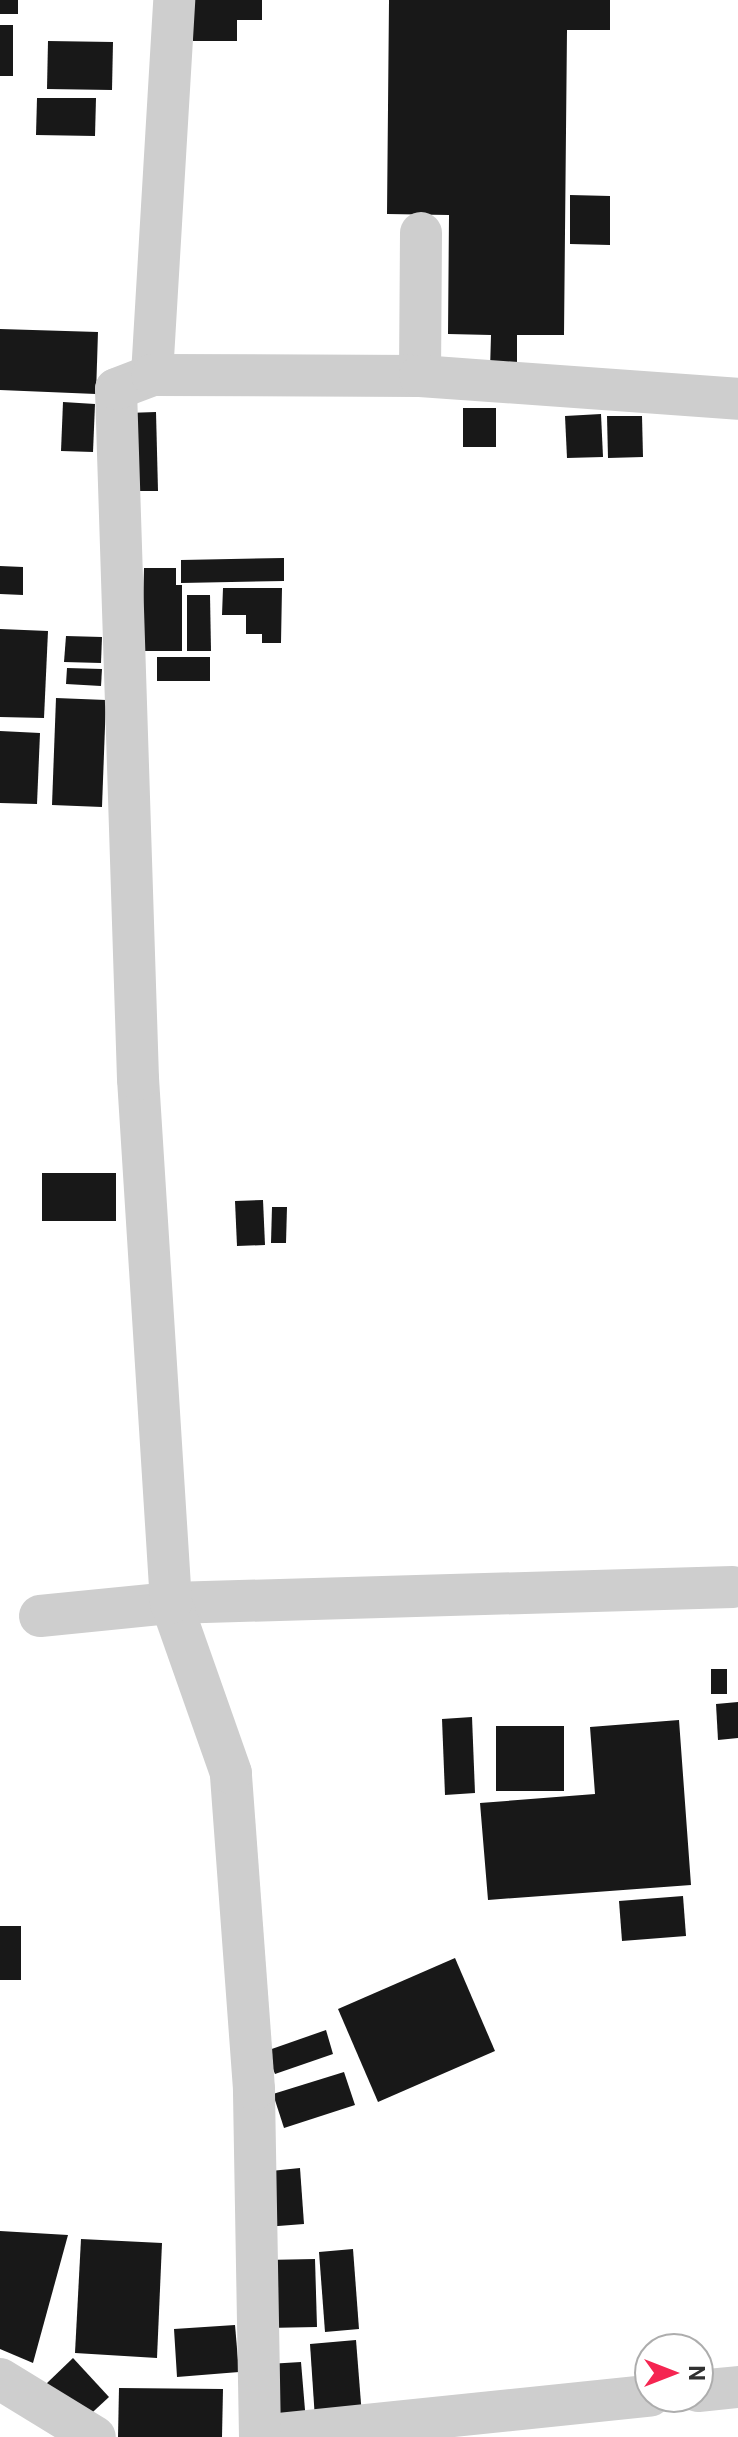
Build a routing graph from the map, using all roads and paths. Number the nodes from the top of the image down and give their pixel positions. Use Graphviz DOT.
graph roads {
  1 [pos="174,0"];
  2 [pos="421,233"];
  3 [pos="152,375"];
  4 [pos="420,376"];
  5 [pos="738,399"];
  6 [pos="733,1587"];
  7 [pos="171,1603"];
  8 [pos="40,1616"];
  9 [pos="0,2379"];
  10 [pos="738,2387"];
  11 [pos="714,2389"];
  12 [pos="634,2398"];
  13 [pos="260,2436"];
  14 [pos="95,2437"];
  1 -- 3 [label="street"];
  2 -- 4 [label="street"];
  3 -- 4 [label="street"];
  3 -- 7 [label="street"];
  4 -- 5 [label="street"];
  6 -- 7 [label="street"];
  7 -- 8 [label="street"];
  7 -- 13 [label="street"];
  9 -- 14 [label="street"];
  10 -- 11 [label="street"];
  12 -- 13 [label="street"];
}
